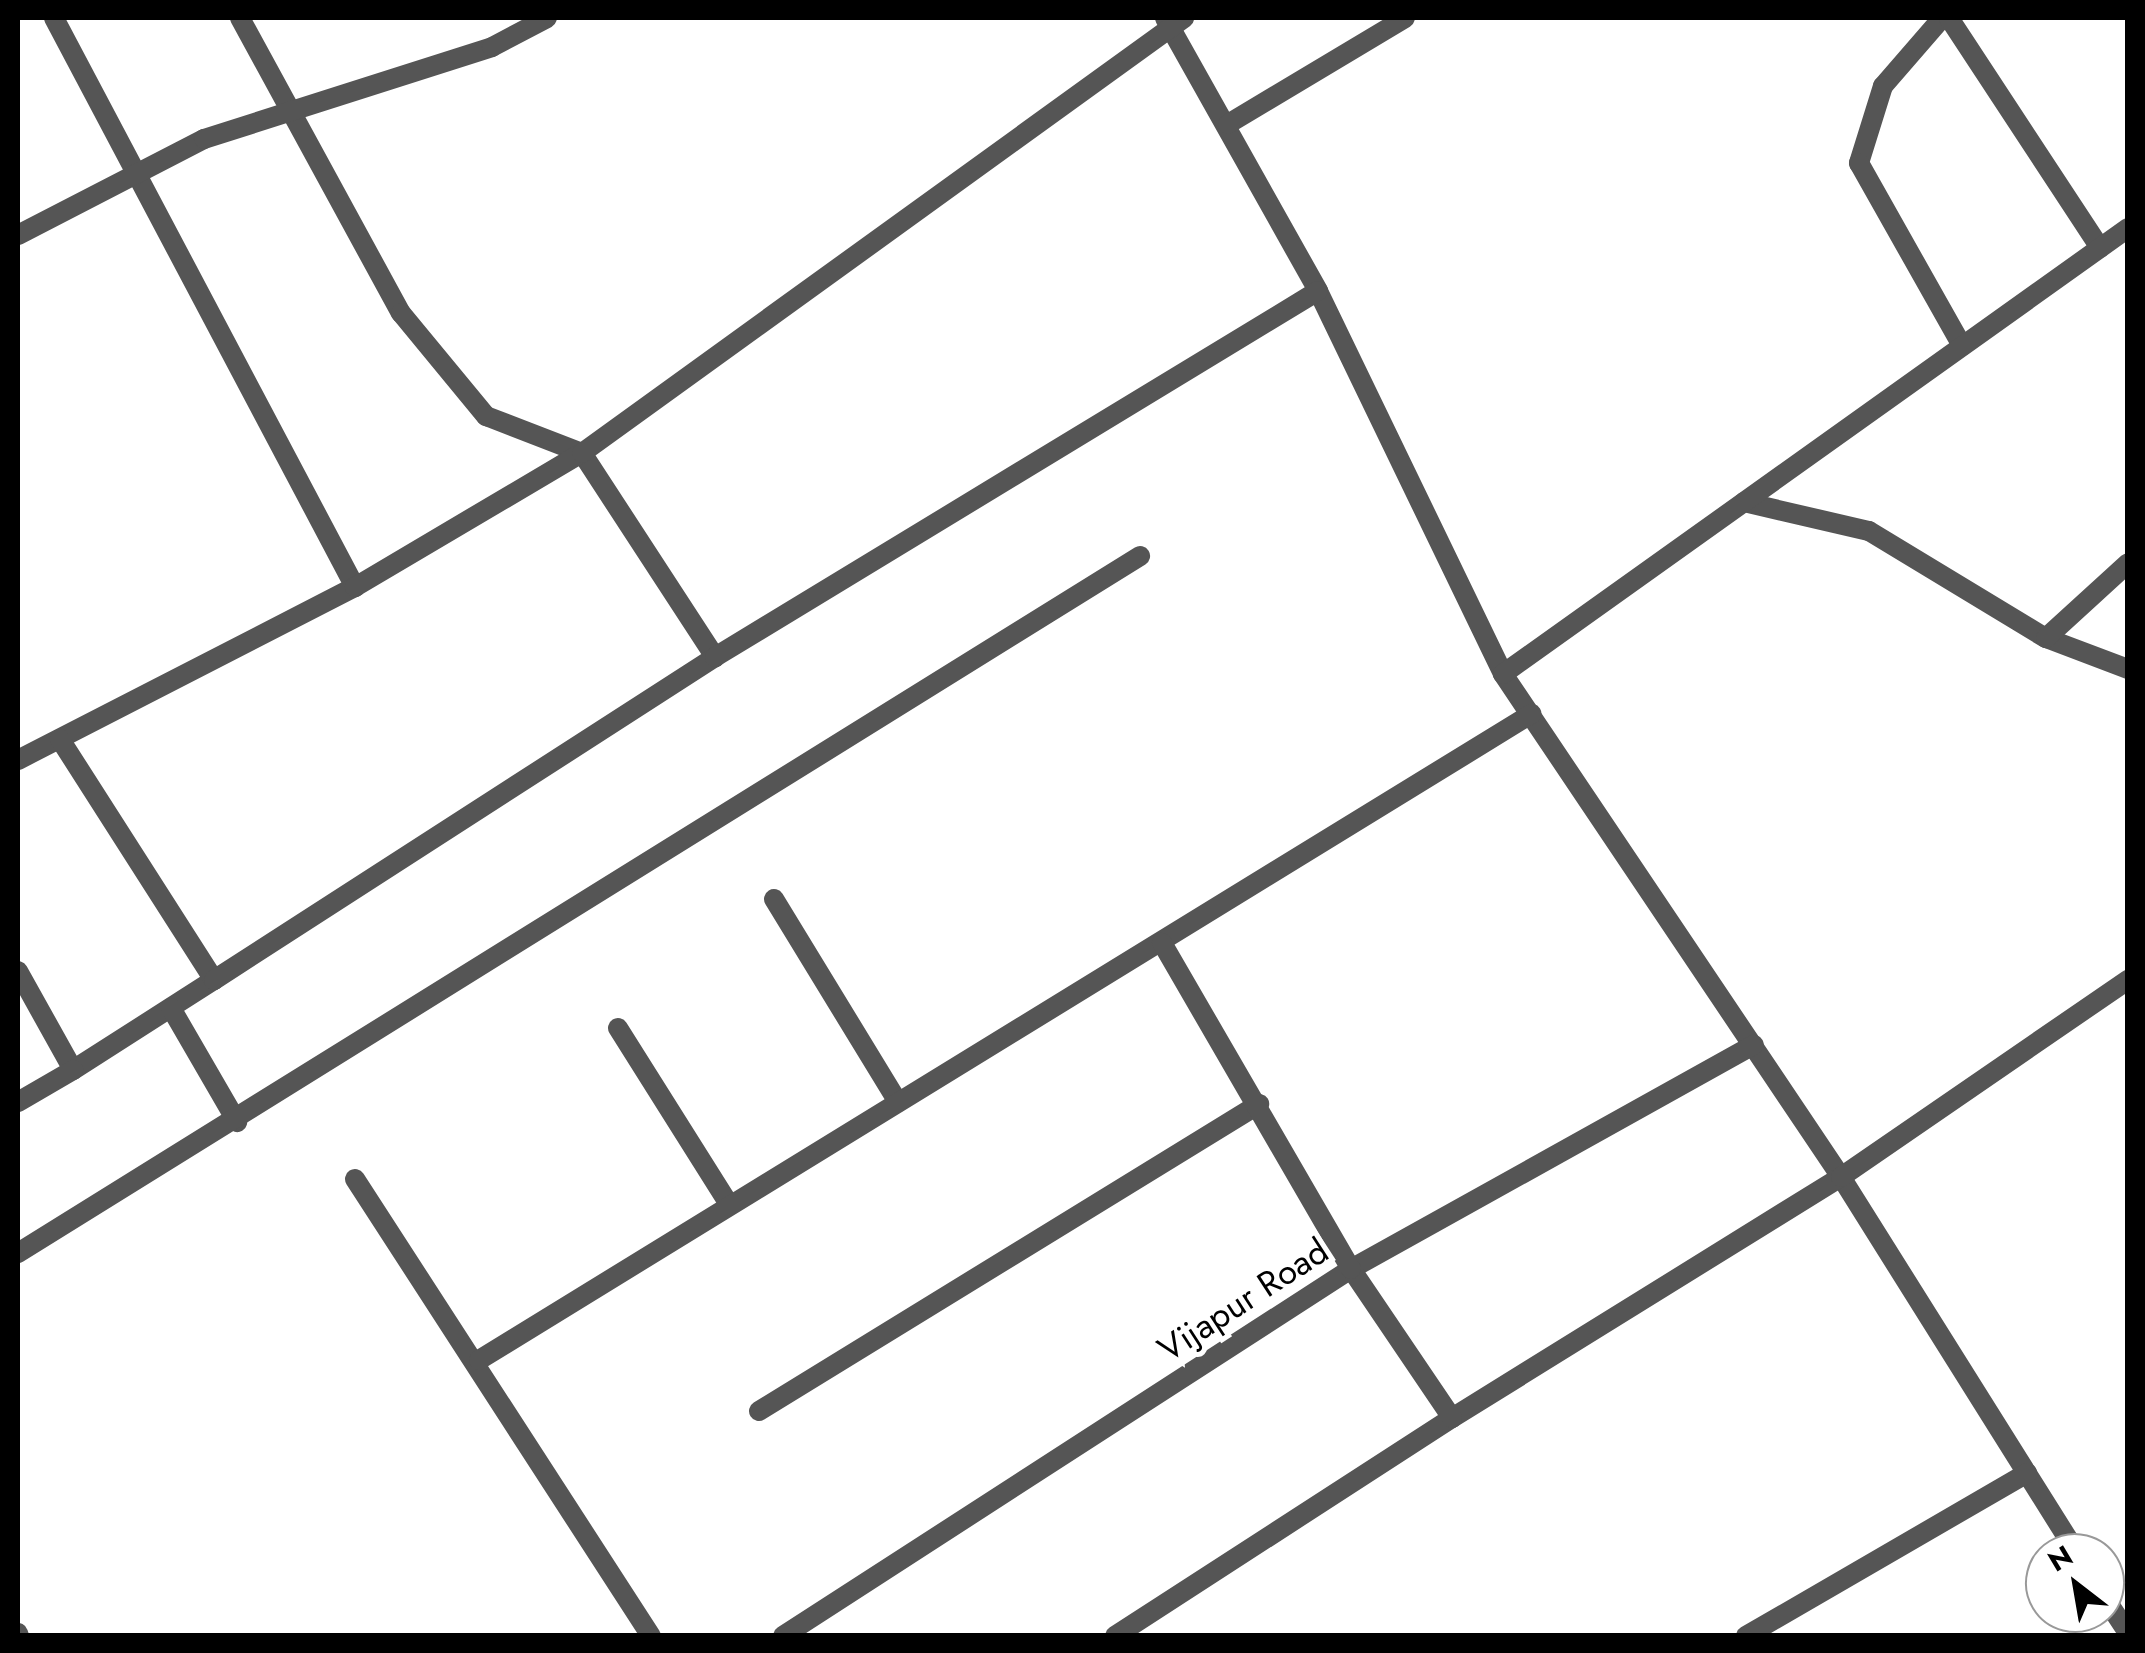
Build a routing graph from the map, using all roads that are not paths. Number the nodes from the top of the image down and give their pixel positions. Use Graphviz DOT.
graph roads {
  1 [pos="54,18"];
  2 [pos="547,18"];
  3 [pos="1406,18"];
  4 [pos="1945,18"];
  5 [pos="1173,20"];
  6 [pos="250,22"];
  7 [pos="288,108"];
  8 [pos="1228,124"];
  9 [pos="137,177"];
  10 [pos="2128,228"];
  11 [pos="18,236"];
  12 [pos="2100,248"];
  13 [pos="1318,292"];
  14 [pos="1962,346"];
  15 [pos="582,454"];
  16 [pos="1744,502"];
  17 [pos="1140,556"];
  18 [pos="2128,563"];
  19 [pos="355,588"];
  20 [pos="2046,638"];
  21 [pos="714,657"];
  22 [pos="2128,669"];
  23 [pos="1504,674"];
  24 [pos="1531,714"];
  25 [pos="60,739"];
  26 [pos="18,760"];
  27 [pos="774,899"];
  28 [pos="1162,943"];
  29 [pos="18,971"];
  30 [pos="214,980"];
  31 [pos="2128,980"];
  32 [pos="170,1008"];
  33 [pos="618,1028"];
  34 [pos="1754,1045"];
  35 [pos="73,1070"];
  36 [pos="18,1102"];
  37 [pos="898,1102"];
  38 [pos="1259,1104"];
  39 [pos="236,1122"];
  40 [pos="1842,1177"];
  41 [pos="355,1178"];
  42 [pos="730,1204"];
  43 [pos="18,1253"];
  44 [pos="1351,1269"];
  45 [pos="479,1360"];
  46 [pos="759,1412"];
  47 [pos="1452,1418"];
  48 [pos="2027,1474"];
  49 [pos="2064,1533"];
  50 [pos="651,1636"];
  51 [pos="783,1636"];
  52 [pos="1114,1636"];
  53 [pos="1746,1636"];
  1 -- 9 [label="street"];
  2 -- 7 [label="street"];
  3 -- 8 [label="street"];
  4 -- 12 [label="street"];
  4 -- 14 [label="street"];
  5 -- 8 [label="street"];
  5 -- 15 [label="street"];
  6 -- 7 [label="street"];
  7 -- 9 [label="street"];
  7 -- 15 [label="street"];
  8 -- 13 [label="street"];
  9 -- 11 [label="street"];
  9 -- 19 [label="street"];
  10 -- 12 [label="street"];
  12 -- 14 [label="street"];
  13 -- 21 [label="street"];
  13 -- 23 [label="street"];
  14 -- 16 [label="street"];
  15 -- 19 [label="street"];
  15 -- 21 [label="street"];
  16 -- 20 [label="street"];
  16 -- 23 [label="street"];
  17 -- 39 [label="street"];
  18 -- 20 [label="street"];
  19 -- 25 [label="street"];
  20 -- 22 [label="street"];
  21 -- 30 [label="street"];
  23 -- 24 [label="street"];
  24 -- 28 [label="street"];
  24 -- 34 [label="street"];
  25 -- 26 [label="street"];
  25 -- 30 [label="street"];
  27 -- 37 [label="street"];
  28 -- 37 [label="street"];
  28 -- 38 [label="street"];
  29 -- 35 [label="street"];
  30 -- 32 [label="street"];
  31 -- 40 [label="street"];
  32 -- 35 [label="street"];
  32 -- 39 [label="street"];
  33 -- 42 [label="street"];
  34 -- 40 [label="street"];
  34 -- 44 [label="street, Vijapur Road"];
  35 -- 36 [label="street"];
  37 -- 42 [label="street"];
  38 -- 44 [label="street"];
  38 -- 46 [label="street"];
  39 -- 43 [label="street"];
  40 -- 47 [label="street"];
  40 -- 48 [label="street"];
  41 -- 45 [label="street"];
  42 -- 45 [label="street"];
  44 -- 47 [label="street"];
  44 -- 51 [label="street, Vijapur Road"];
  45 -- 50 [label="street"];
  47 -- 52 [label="street"];
  48 -- 49 [label="street"];
  48 -- 53 [label="street"];
}
